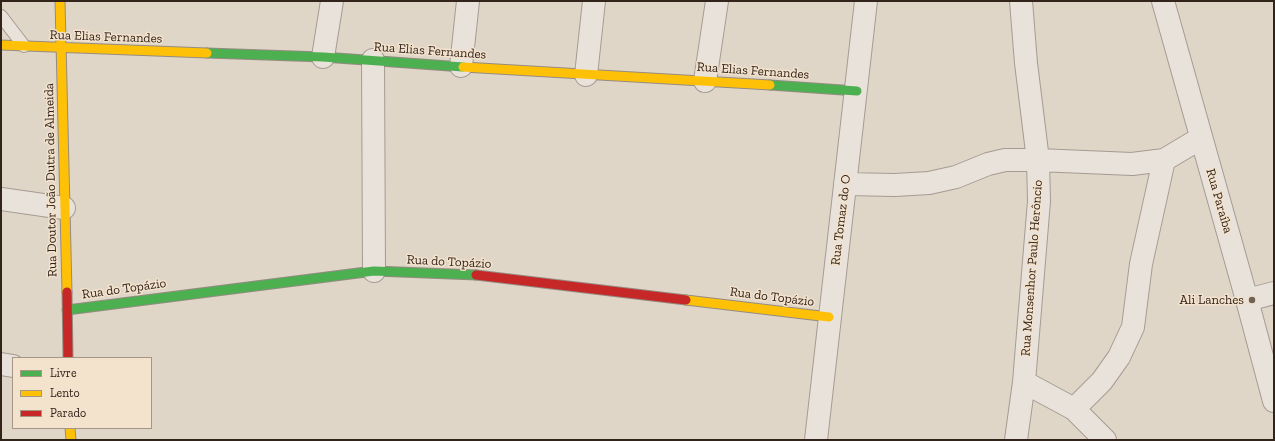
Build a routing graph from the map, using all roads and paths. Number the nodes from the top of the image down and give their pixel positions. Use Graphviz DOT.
graph roads {
  1 [pos="60,1"];
  2 [pos="332,1"];
  3 [pos="468,1"];
  4 [pos="594,1"];
  5 [pos="717,1"];
  6 [pos="866,1"];
  7 [pos="1021,1"];
  8 [pos="1163,1"];
  9 [pos="1,16"];
  10 [pos="1,45"];
  11 [pos="24,46"];
  12 [pos="61,48"];
  13 [pos="323,57"];
  14 [pos="373,60"];
  15 [pos="460,66"];
  16 [pos="586,75"];
  17 [pos="705,81"];
  18 [pos="857,91"];
  19 [pos="1201,138"];
  20 [pos="1038,160"];
  21 [pos="1164,160"];
  22 [pos="845,184"];
  23 [pos="1,199"];
  24 [pos="64,208"];
  25 [pos="374,271"];
  26 [pos="1274,293"];
  27 [pos="1247,300"];
  28 [pos="67,310"];
  29 [pos="829,317"];
  30 [pos="68,357"];
  31 [pos="1,364"];
  32 [pos="12,366"];
  33 [pos="1024,382"];
  34 [pos="1274,401"];
  35 [pos="1074,409"];
  36 [pos="70,429"];
  37 [pos="71,440"];
  38 [pos="816,440"];
  39 [pos="1016,440"];
  40 [pos="1105,440"];
  1 -- 12 [label="street, Rua Doutor João Dutra de Almeida"];
  2 -- 13 [label="street"];
  3 -- 15 [label="street"];
  4 -- 16 [label="street"];
  5 -- 17 [label="street"];
  6 -- 18 [label="street, Rua Tomaz do O"];
  7 -- 20 [label="street, Rua Monsenhor Paulo Herôncio"];
  8 -- 19 [label="street, Rua Paraíba"];
  9 -- 11 [label="lane"];
  10 -- 11 [label="street, Rua Elias Fernandes"];
  11 -- 12 [label="street, Rua Elias Fernandes"];
  12 -- 13 [label="street, Rua Elias Fernandes"];
  12 -- 24 [label="street, Rua Doutor João Dutra de Almeida"];
  13 -- 14 [label="street, Rua Elias Fernandes"];
  14 -- 15 [label="street, Rua Elias Fernandes"];
  14 -- 25 [label="street"];
  15 -- 16 [label="street, Rua Elias Fernandes"];
  16 -- 17 [label="street, Rua Elias Fernandes"];
  17 -- 18 [label="street, Rua Elias Fernandes"];
  18 -- 22 [label="street, Rua Tomaz do O"];
  19 -- 21 [label="street"];
  19 -- 27 [label="street, Rua Paraíba"];
  20 -- 21 [label="street"];
  20 -- 22 [label="street"];
  20 -- 33 [label="street, Rua Monsenhor Paulo Herôncio"];
  21 -- 35 [label="street"];
  22 -- 29 [label="street, Rua Tomaz do O"];
  23 -- 24 [label="street"];
  24 -- 28 [label="street, Rua Doutor João Dutra de Almeida"];
  25 -- 28 [label="street, Rua do Topázio"];
  25 -- 29 [label="street, Rua do Topázio"];
  26 -- 27 [label="street"];
  27 -- 34 [label="street, Rua Paraíba"];
  28 -- 30 [label="street, Rua Doutor João Dutra de Almeida"];
  29 -- 38 [label="street, Rua Tomaz do O"];
  31 -- 32 [label="street"];
  33 -- 35 [label="street"];
  33 -- 39 [label="street, Rua Monsenhor Paulo Herôncio"];
  35 -- 40 [label="street"];
  36 -- 37 [label="street"];
}
